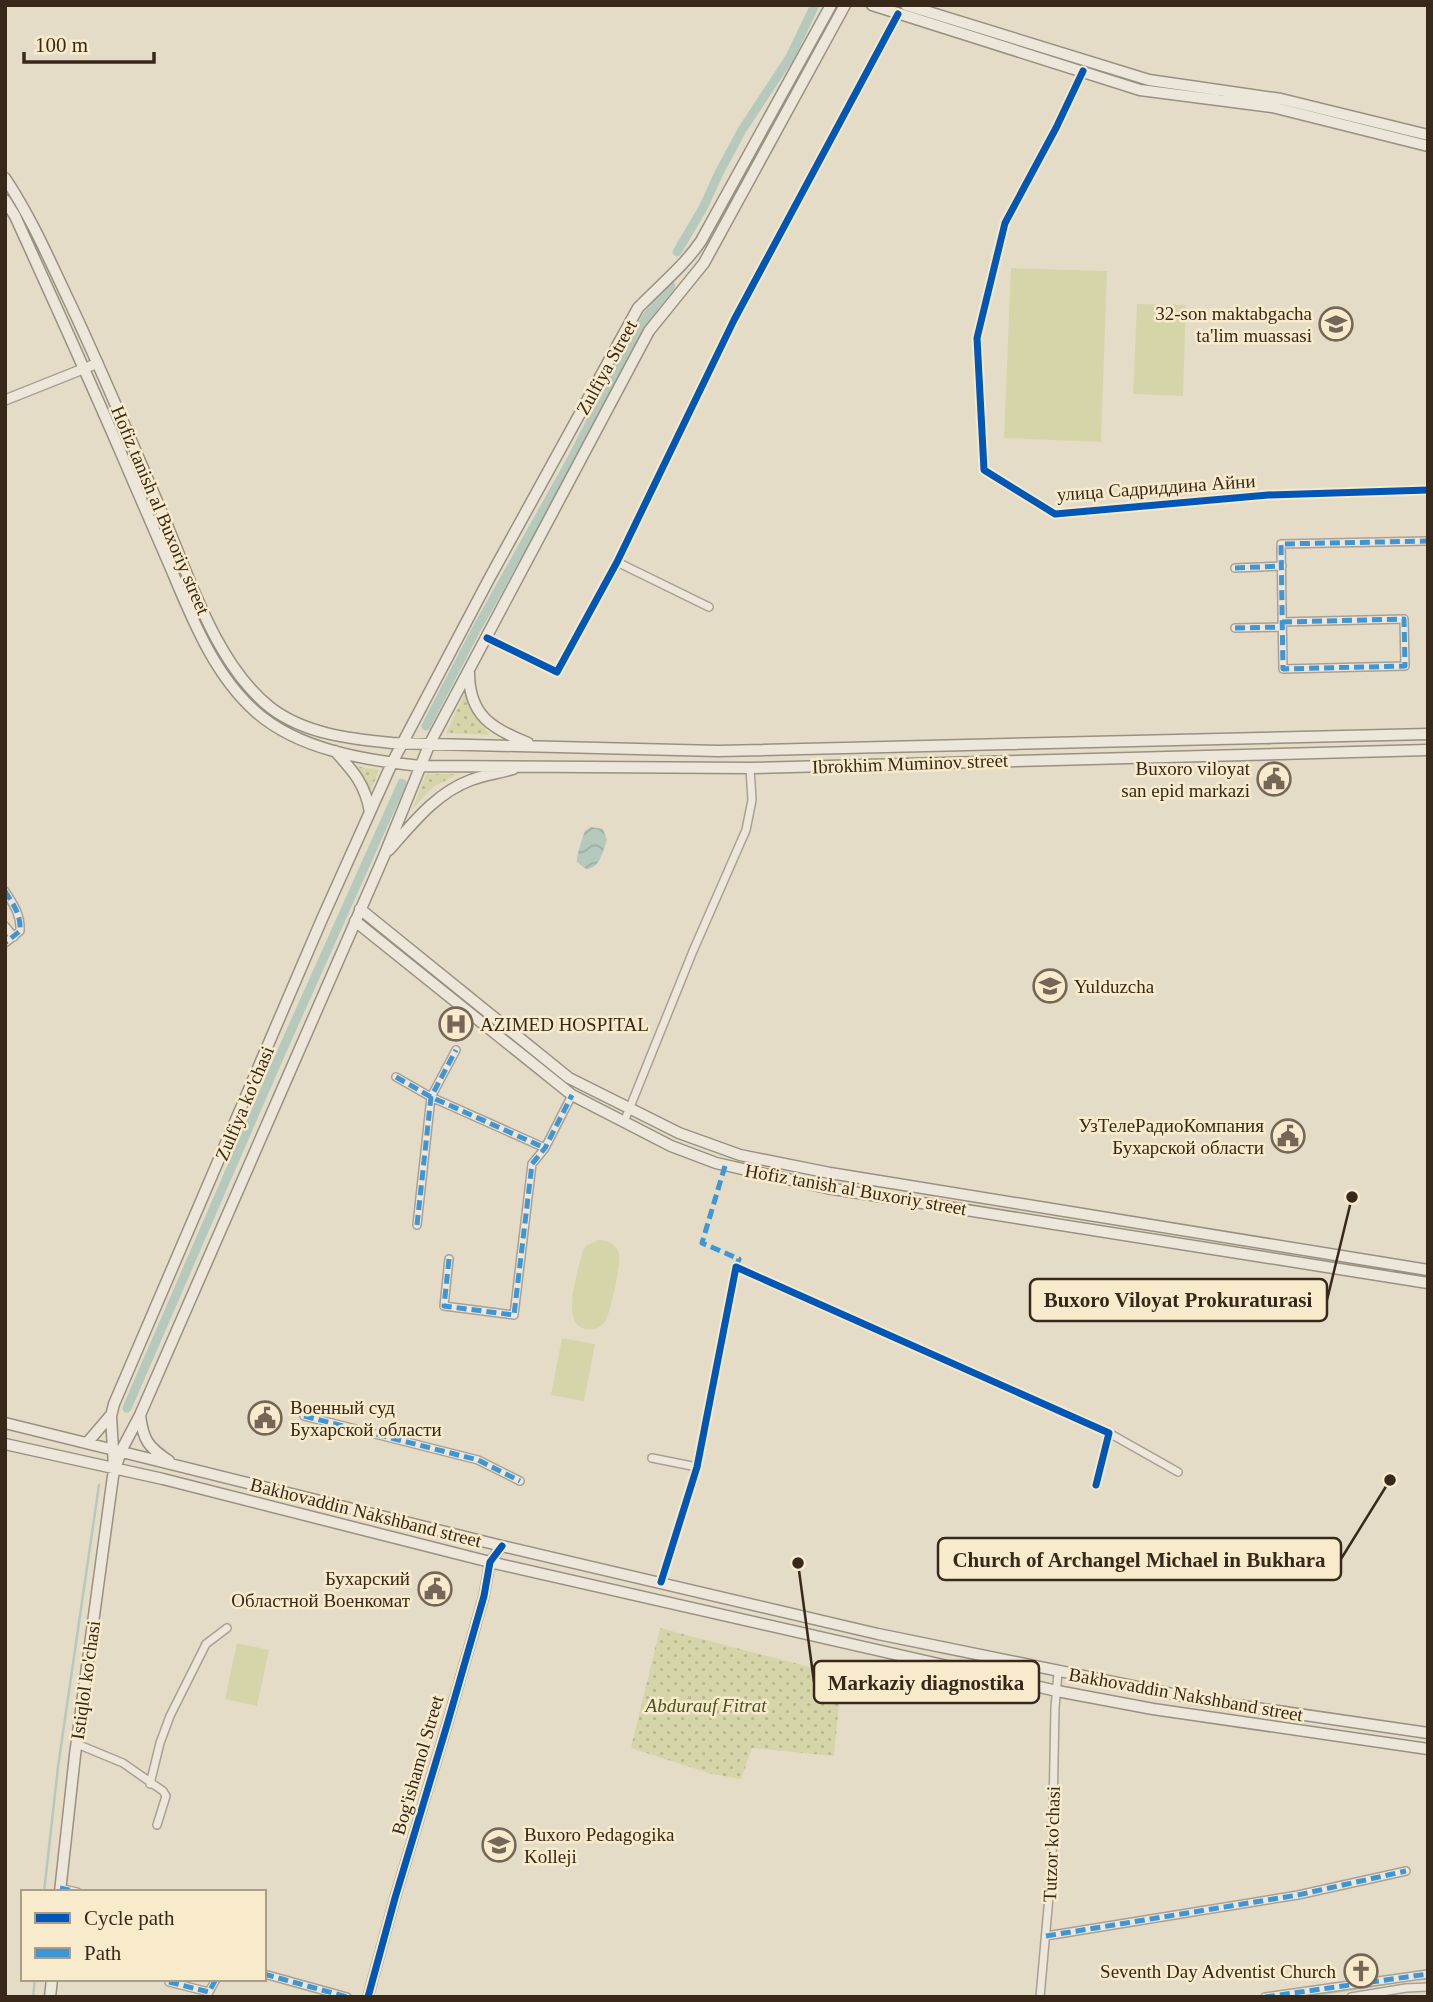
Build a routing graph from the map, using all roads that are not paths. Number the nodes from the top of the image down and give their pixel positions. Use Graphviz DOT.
graph roads {
  1 [pos="831,5"];
  2 [pos="845,5"];
  3 [pos="872,5"];
  4 [pos="909,6"];
  5 [pos="898,14"];
  6 [pos="1083,71"];
  7 [pos="1428,135"];
  8 [pos="1428,146"];
  9 [pos="5,178"];
  10 [pos="5,200"];
  11 [pos="98,363"];
  12 [pos="85,368"];
  13 [pos="5,400"];
  14 [pos="1428,490"];
  15 [pos="1428,541"];
  16 [pos="617,562"];
  17 [pos="1282,566"];
  18 [pos="1235,568"];
  19 [pos="709,607"];
  20 [pos="1282,624"];
  21 [pos="1235,628"];
  22 [pos="488,638"];
  23 [pos="469,670"];
  24 [pos="1428,734"];
  25 [pos="402,743"];
  26 [pos="430,743"];
  27 [pos="535,746"];
  28 [pos="1428,750"];
  29 [pos="335,751"];
  30 [pos="718,751"];
  31 [pos="392,763"];
  32 [pos="529,765"];
  33 [pos="420,766"];
  34 [pos="718,768"];
  35 [pos="750,768"];
  36 [pos="371,813"];
  37 [pos="384,856"];
  38 [pos="5,891"];
  39 [pos="360,909"];
  40 [pos="355,921"];
  41 [pos="5,926"];
  42 [pos="14,937"];
  43 [pos="5,943"];
  44 [pos="456,1050"];
  45 [pos="397,1077"];
  46 [pos="568,1092"];
  47 [pos="431,1097"];
  48 [pos="630,1108"];
  49 [pos="624,1122"];
  50 [pos="545,1148"];
  51 [pos="417,1225"];
  52 [pos="1251,1240"];
  53 [pos="1248,1254"];
  54 [pos="449,1259"];
  55 [pos="1428,1269"];
  56 [pos="1428,1283"];
  57 [pos="140,1415"];
  58 [pos="111,1416"];
  59 [pos="304,1416"];
  60 [pos="5,1423"];
  61 [pos="1109,1433"];
  62 [pos="87,1443"];
  63 [pos="5,1444"];
  64 [pos="116,1450"];
  65 [pos="652,1458"];
  66 [pos="175,1466"];
  67 [pos="697,1467"];
  68 [pos="114,1468"];
  69 [pos="1178,1472"];
  70 [pos="520,1481"];
  71 [pos="1096,1485"];
  72 [pos="502,1545"];
  73 [pos="490,1562"];
  74 [pos="661,1583"];
  75 [pos="227,1628"];
  76 [pos="1058,1672"];
  77 [pos="1057,1691"];
  78 [pos="1428,1732"];
  79 [pos="77,1744"];
  80 [pos="1428,1749"];
  81 [pos="150,1784"];
  82 [pos="157,1825"];
  83 [pos="1406,1871"];
  84 [pos="60,1890"];
  85 [pos="1046,1936"];
  86 [pos="1428,1974"];
  87 [pos="266,1975"];
  88 [pos="169,1982"];
  89 [pos="1428,1987"];
  90 [pos="207,1994"];
  91 [pos="347,1997"];
  92 [pos="368,1997"];
  93 [pos="1040,1997"];
  94 [pos="1265,1997"];
  95 [pos="1351,1997"];
  1 -- 25 [label="main road, Zulfiya Street"];
  2 -- 22 [label="main road, Zulfiya Street"];
  3 -- 5 [label="main road"];
  4 -- 7 [label="main road"];
  5 -- 6 [label="main road"];
  5 -- 16 [label="street"];
  6 -- 8 [label="main road"];
  6 -- 14 [label="street, улица Садриддина Айни"];
  9 -- 11 [label="main road, Hofiz tanish al Buxoriy street"];
  10 -- 12 [label="main road, Hofiz tanish al Buxoriy street"];
  11 -- 12 [label="street"];
  11 -- 25 [label="main road, Hofiz tanish al Buxoriy street"];
  12 -- 13 [label="street"];
  12 -- 29 [label="main road, Hofiz tanish al Buxoriy street"];
  15 -- 17 [label="street"];
  16 -- 19 [label="street"];
  16 -- 22 [label="street"];
  17 -- 18 [label="street"];
  17 -- 20 [label="street"];
  20 -- 20 [label="street"];
  20 -- 21 [label="street"];
  22 -- 23 [label="main road, Zulfiya Street"];
  23 -- 26 [label="main road, Zulfiya Street"];
  23 -- 27 [label="main road"];
  24 -- 30 [label="main road, Ibrokhim Muminov street"];
  25 -- 26 [label="main road, Ibrokhim Muminov street"];
  25 -- 31 [label="main road, Zulfiya ko'chasi"];
  26 -- 27 [label="main road, Ibrokhim Muminov street"];
  26 -- 33 [label="main road, Zulfiya ko'chasi"];
  27 -- 30 [label="main road, Ibrokhim Muminov street"];
  28 -- 35 [label="main road, Ibrokhim Muminov street"];
  29 -- 31 [label="main road, Hofiz tanish al Buxoriy street"];
  29 -- 36 [label="main road"];
  30 -- 34 [label="main road"];
  31 -- 33 [label="main road, Ibrokhim Muminov street"];
  31 -- 36 [label="main road, Zulfiya ko'chasi"];
  32 -- 33 [label="main road, Ibrokhim Muminov street"];
  32 -- 34 [label="main road, Ibrokhim Muminov street"];
  32 -- 37 [label="main road"];
  33 -- 37 [label="main road, Zulfiya ko'chasi"];
  34 -- 35 [label="main road, Ibrokhim Muminov street"];
  35 -- 48 [label="street"];
  36 -- 58 [label="main road, Zulfiya ko'chasi"];
  37 -- 39 [label="main road, Zulfiya ko'chasi"];
  38 -- 42 [label="street"];
  39 -- 40 [label="main road, Zulfiya ko'chasi"];
  39 -- 48 [label="main road, Hofiz tanish al Buxoriy street"];
  40 -- 46 [label="main road, Hofiz tanish al Buxoriy street"];
  40 -- 57 [label="main road, Zulfiya ko'chasi"];
  41 -- 42 [label="street"];
  42 -- 43 [label="street"];
  44 -- 47 [label="street"];
  45 -- 47 [label="street"];
  46 -- 49 [label="main road, Hofiz tanish al Buxoriy street"];
  46 -- 50 [label="street"];
  47 -- 50 [label="street"];
  47 -- 51 [label="street"];
  48 -- 49 [label="street"];
  48 -- 52 [label="main road, Hofiz tanish al Buxoriy street"];
  49 -- 53 [label="main road, Hofiz tanish al Buxoriy street"];
  50 -- 54 [label="street"];
  52 -- 53 [label="main road"];
  52 -- 55 [label="main road, Hofiz tanish al Buxoriy street"];
  53 -- 56 [label="main road, Hofiz tanish al Buxoriy street"];
  57 -- 64 [label="main road, Zulfiya ko'chasi"];
  57 -- 66 [label="main road"];
  58 -- 62 [label="main road"];
  58 -- 64 [label="main road, Zulfiya ko'chasi"];
  59 -- 70 [label="street"];
  60 -- 62 [label="main road, Bakhovaddin Nakshband street"];
  61 -- 67 [label="street"];
  61 -- 69 [label="street"];
  61 -- 71 [label="street"];
  62 -- 64 [label="main road, Bakhovaddin Nakshband street"];
  63 -- 68 [label="main road, Bakhovaddin Nakshband street"];
  64 -- 66 [label="main road, Bakhovaddin Nakshband street"];
  64 -- 68 [label="main road, Istiqlol ko'chasi"];
  65 -- 67 [label="street"];
  66 -- 72 [label="main road, Bakhovaddin Nakshband street"];
  67 -- 74 [label="street"];
  68 -- 73 [label="main road, Bakhovaddin Nakshband street"];
  68 -- 79 [label="main road, Istiqlol ko'chasi"];
  72 -- 73 [label="street, Bog'ishamol Street"];
  72 -- 74 [label="main road, Bakhovaddin Nakshband street"];
  73 -- 77 [label="main road, Bakhovaddin Nakshband street"];
  73 -- 92 [label="street, Bog'ishamol Street"];
  74 -- 76 [label="main road, Bakhovaddin Nakshband street"];
  75 -- 81 [label="street"];
  76 -- 77 [label="street, Tutzor ko'chasi"];
  76 -- 78 [label="main road, Bakhovaddin Nakshband street"];
  77 -- 80 [label="main road, Bakhovaddin Nakshband street"];
  77 -- 85 [label="street, Tutzor ko'chasi"];
  79 -- 81 [label="street"];
  79 -- 84 [label="main road, Istiqlol ko'chasi"];
  81 -- 82 [label="street"];
  83 -- 85 [label="street"];
  85 -- 93 [label="street, Tutzor ko'chasi"];
  86 -- 94 [label="street"];
  87 -- 91 [label="street"];
  88 -- 90 [label="street"];
  89 -- 95 [label="street"];
}
